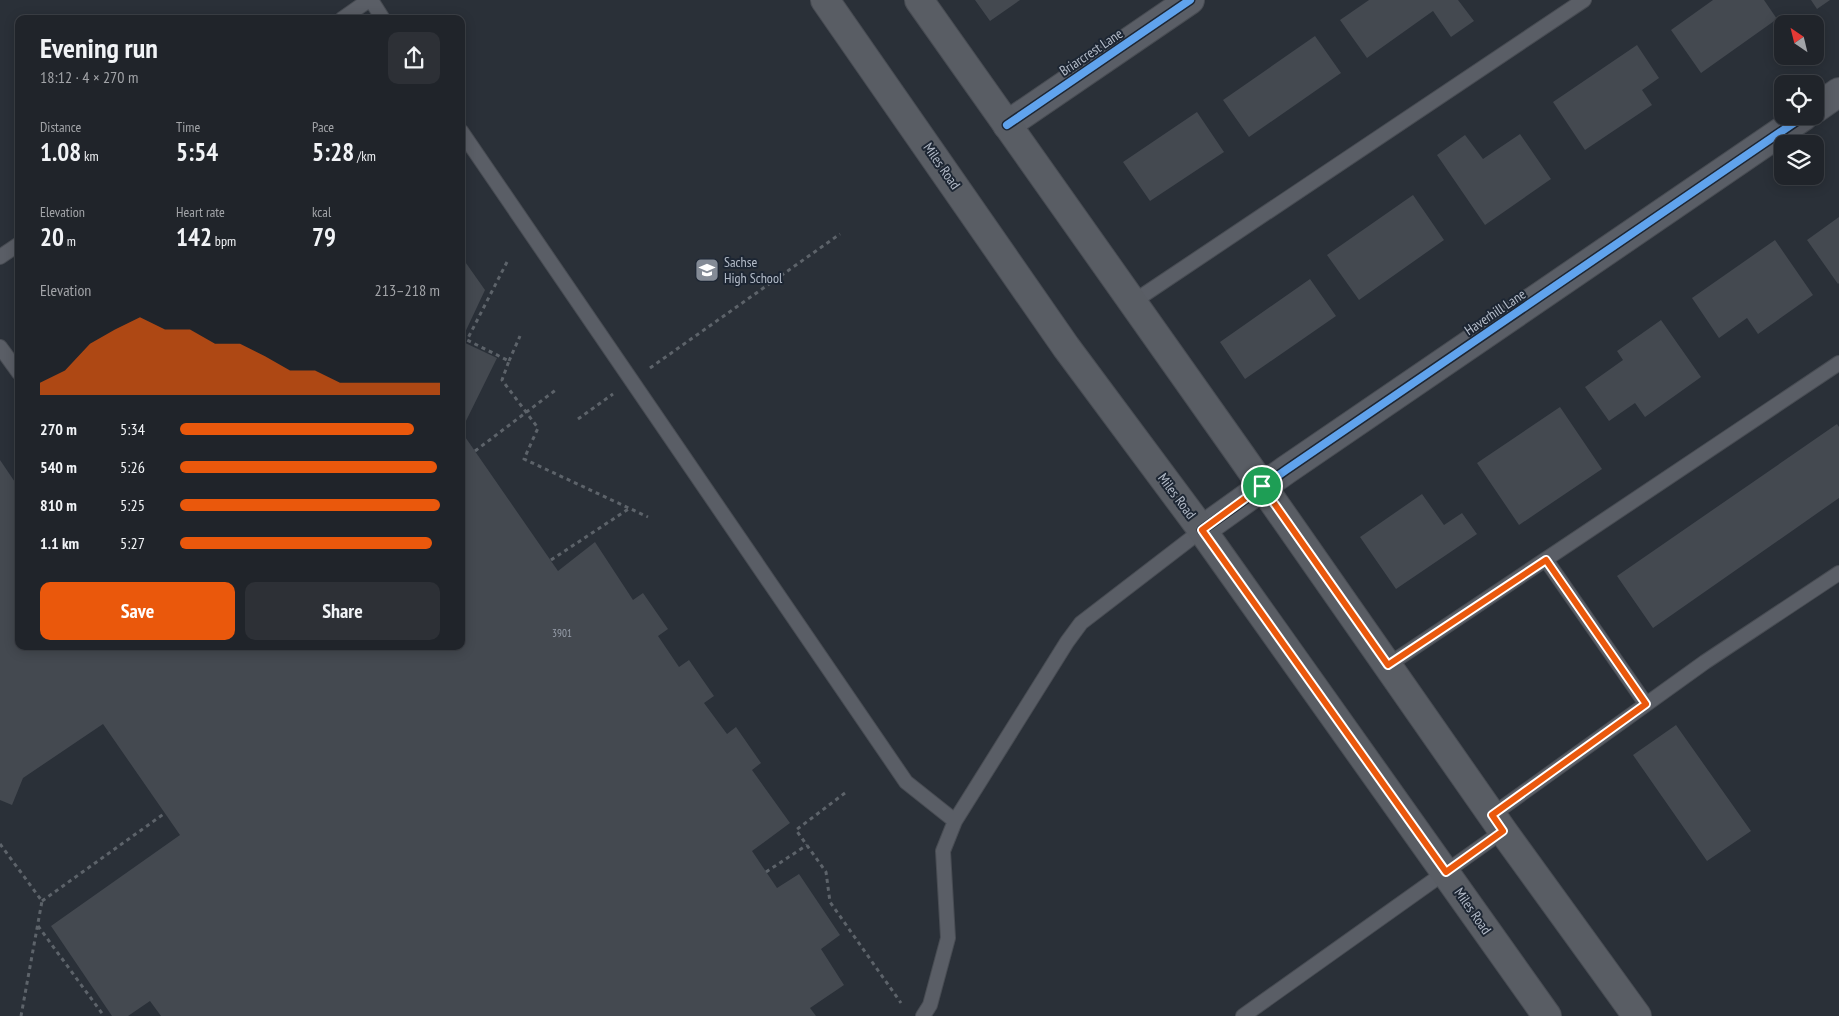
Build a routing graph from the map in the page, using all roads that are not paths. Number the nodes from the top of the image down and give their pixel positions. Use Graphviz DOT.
graph roads {
  1 [pos="370,0"];
  2 [pos="825,0"];
  3 [pos="919,0"];
  4 [pos="1190,0"];
  5 [pos="1584,0"];
  6 [pos="348,15"];
  7 [pos="381,15"];
  8 [pos="1839,92"];
  9 [pos="1824,103"];
  10 [pos="1006,125"];
  11 [pos="1791,125"];
  12 [pos="465,137"];
  13 [pos="15,247"];
  14 [pos="0,257"];
  15 [pos="1133,302"];
  16 [pos="0,347"];
  17 [pos="1839,362"];
  18 [pos="15,368"];
  19 [pos="1262,486"];
  20 [pos="1202,530"];
  21 [pos="1546,560"];
  22 [pos="1839,573"];
  23 [pos="1388,665"];
  24 [pos="1646,704"];
  25 [pos="955,821"];
  26 [pos="1498,823"];
  27 [pos="1446,872"];
  28 [pos="924,1016"];
  29 [pos="1243,1016"];
  30 [pos="1546,1016"];
  31 [pos="1637,1016"];
  1 -- 6 [label="lane"];
  1 -- 7 [label="lane"];
  2 -- 20 [label="main road, Miles Road"];
  3 -- 10 [label="main road"];
  4 -- 10 [label="street, Briarcrest Lane"];
  5 -- 15 [label="lane"];
  8 -- 9 [label="street"];
  10 -- 15 [label="main road"];
  11 -- 19 [label="street, Haverhill Lane"];
  12 -- 25 [label="lane"];
  13 -- 14 [label="lane"];
  15 -- 19 [label="main road"];
  16 -- 18 [label="lane"];
  17 -- 21 [label="lane"];
  19 -- 20 [label="street, Haverhill Lane"];
  19 -- 23 [label="main road"];
  20 -- 25 [label="lane"];
  20 -- 27 [label="main road, Miles Road"];
  21 -- 23 [label="lane"];
  21 -- 24 [label="lane"];
  22 -- 24 [label="lane"];
  23 -- 26 [label="main road"];
  24 -- 26 [label="lane"];
  25 -- 28 [label="lane"];
  26 -- 27 [label="lane"];
  26 -- 31 [label="main road"];
  27 -- 29 [label="lane"];
  27 -- 30 [label="main road, Miles Road"];
}
